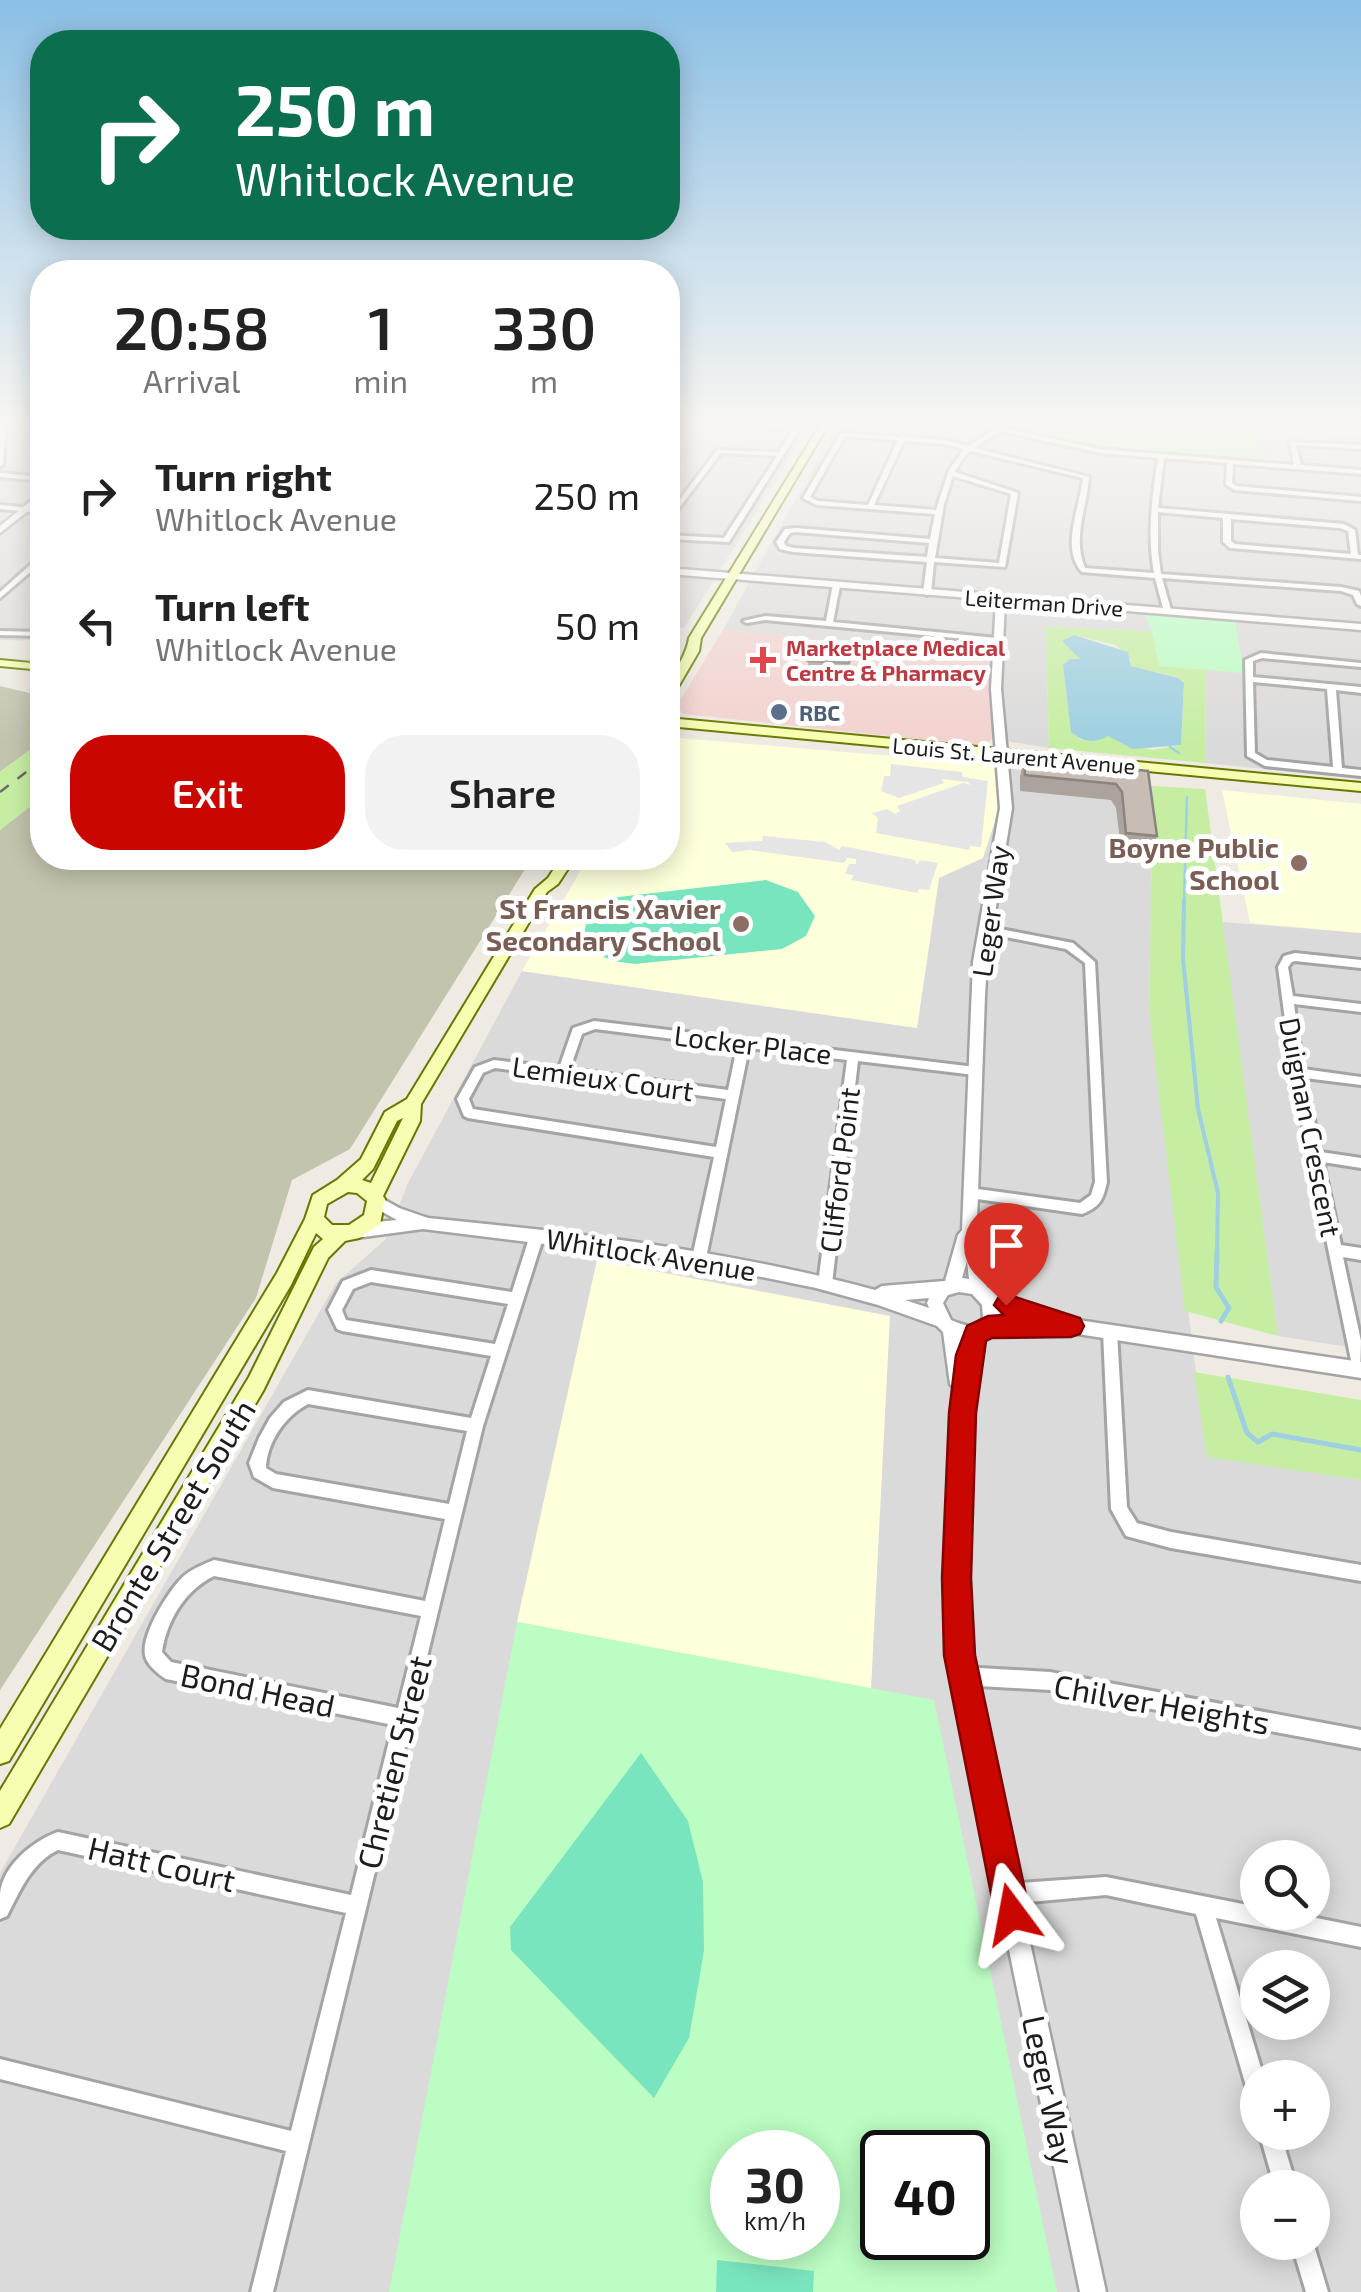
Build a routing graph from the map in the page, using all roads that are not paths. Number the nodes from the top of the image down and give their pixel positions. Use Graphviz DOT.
graph roads {
  1 [pos="733,529"];
  2 [pos="763,529"];
  3 [pos="935,529"];
  4 [pos="1007,529"];
  5 [pos="1077,529"];
  6 [pos="1151,529"];
  7 [pos="1227,529"];
  8 [pos="1348,529"];
  9 [pos="680,538"];
  10 [pos="933,541"];
  11 [pos="1358,558"];
  12 [pos="931,561"];
  13 [pos="30,569"];
  14 [pos="680,572"];
  15 [pos="1155,573"];
  16 [pos="735,577"];
  17 [pos="0,583"];
  18 [pos="13,584"];
  19 [pos="836,586"];
  20 [pos="927,594"];
  21 [pos="0,596"];
  22 [pos="1000,600"];
  23 [pos="1361,604"];
  24 [pos="1167,610"];
  25 [pos="747,621"];
  26 [pos="828,625"];
  27 [pos="1361,627"];
  28 [pos="0,632"];
  29 [pos="30,633"];
  30 [pos="998,640"];
  31 [pos="693,642"];
  32 [pos="680,653"];
  33 [pos="0,654"];
  34 [pos="30,657"];
  35 [pos="0,663"];
  36 [pos="1361,665"];
  37 [pos="30,667"];
  38 [pos="680,673"];
  39 [pos="1250,679"];
  40 [pos="1330,687"];
  41 [pos="1361,690"];
  42 [pos="680,723"];
  43 [pos="680,732"];
  44 [pos="1003,758"];
  45 [pos="1338,770"];
  46 [pos="1361,773"];
  47 [pos="1361,788"];
  48 [pos="1361,795"];
  49 [pos="547,870"];
  50 [pos="560,870"];
  51 [pos="542,889"];
  52 [pos="985,930"];
  53 [pos="1361,964"];
  54 [pos="1286,999"];
  55 [pos="1361,1008"];
  56 [pos="744,1043"];
  57 [pos="853,1056"];
  58 [pos="974,1071"];
  59 [pos="562,1072"];
  60 [pos="1298,1073"];
  61 [pos="1361,1081"];
  62 [pos="733,1095"];
  63 [pos="413,1104"];
  64 [pos="720,1153"];
  65 [pos="1316,1156"];
  66 [pos="1361,1162"];
  67 [pos="344,1185"];
  68 [pos="970,1194"];
  69 [pos="375,1199"];
  70 [pos="314,1219"];
  71 [pos="969,1221"];
  72 [pos="428,1224"];
  73 [pos="348,1233"];
  74 [pos="537,1236"];
  75 [pos="1334,1250"];
  76 [pos="1361,1254"];
  77 [pos="699,1258"];
  78 [pos="825,1284"];
  79 [pos="947,1288"];
  80 [pos="872,1294"];
  81 [pos="983,1294"];
  82 [pos="516,1299"];
  83 [pos="946,1325"];
  84 [pos="1071,1326"];
  85 [pos="982,1330"];
  86 [pos="1110,1332"];
  87 [pos="500,1351"];
  88 [pos="1360,1370"];
  89 [pos="962,1413"];
  90 [pos="476,1426"];
  91 [pos="455,1513"];
  92 [pos="1361,1573"];
  93 [pos="431,1610"];
  94 [pos="962,1676"];
  95 [pos="404,1718"];
  96 [pos="1361,1739"];
  97 [pos="0,1752"];
  98 [pos="0,1816"];
  99 [pos="1008,1894"];
  100 [pos="358,1906"];
  101 [pos="1204,1908"];
  102 [pos="0,1909"];
  103 [pos="1361,1937"];
  104 [pos="1248,2060"];
  105 [pos="0,2069"];
  106 [pos="299,2144"];
  107 [pos="1307,2260"];
  108 [pos="262,2292"];
  109 [pos="1093,2292"];
  110 [pos="1317,2292"];
  1 -- 9 [label="street"];
  2 -- 16 [label="main road"];
  3 -- 10 [label="street"];
  4 -- 12 [label="street"];
  5 -- 15 [label="street"];
  6 -- 15 [label="street"];
  7 -- 11 [label="street"];
  8 -- 11 [label="street"];
  10 -- 12 [label="street"];
  10 -- 12 [label="street"];
  12 -- 20 [label="street"];
  13 -- 18 [label="street"];
  14 -- 16 [label="street, Leiterman Drive"];
  15 -- 23 [label="street"];
  15 -- 24 [label="street"];
  16 -- 19 [label="street, Leiterman Drive"];
  16 -- 31 [label="main road"];
  17 -- 18 [label="street"];
  18 -- 21 [label="street"];
  19 -- 20 [label="street, Leiterman Drive"];
  19 -- 26 [label="street"];
  20 -- 22 [label="street, Leiterman Drive"];
  22 -- 24 [label="street, Leiterman Drive"];
  22 -- 30 [label="street, Leger Way"];
  24 -- 27 [label="street, Leiterman Drive"];
  25 -- 26 [label="street"];
  26 -- 30 [label="street"];
  28 -- 29 [label="street"];
  30 -- 44 [label="street, Leger Way"];
  31 -- 32 [label="main road"];
  31 -- 38 [label="main road"];
  33 -- 34 [label="main road"];
  35 -- 37 [label="main road"];
  36 -- 39 [label="street"];
  39 -- 40 [label="street"];
  39 -- 45 [label="street"];
  40 -- 41 [label="street"];
  40 -- 45 [label="street"];
  42 -- 44 [label="main road, Louis St. Laurent Avenue"];
  43 -- 44 [label="main road, Louis St. Laurent Avenue"];
  44 -- 47 [label="main road, Louis St. Laurent Avenue"];
  44 -- 48 [label="main road, Louis St. Laurent Avenue"];
  44 -- 52 [label="street, Leger Way"];
  45 -- 46 [label="street"];
  49 -- 51 [label="main road"];
  50 -- 51 [label="main road"];
  51 -- 63 [label="main road"];
  52 -- 58 [label="street, Leger Way"];
  52 -- 68 [label="street"];
  53 -- 54 [label="street, Duignan Crescent"];
  54 -- 55 [label="street"];
  54 -- 60 [label="street, Duignan Crescent"];
  56 -- 57 [label="street, Locker Place"];
  56 -- 59 [label="street, Locker Place"];
  56 -- 62 [label="street"];
  57 -- 58 [label="street, Locker Place"];
  57 -- 78 [label="street, Clifford Point"];
  58 -- 68 [label="street, Leger Way"];
  59 -- 62 [label="street, Lemieux Court"];
  59 -- 64 [label="street, Lemieux Court"];
  60 -- 61 [label="street"];
  60 -- 65 [label="street, Duignan Crescent"];
  62 -- 64 [label="street"];
  63 -- 67 [label="main road"];
  63 -- 69 [label="main road"];
  64 -- 77 [label="street"];
  65 -- 66 [label="street"];
  65 -- 75 [label="street, Duignan Crescent"];
  67 -- 69 [label="main road"];
  67 -- 70 [label="main road"];
  68 -- 71 [label="street, Leger Way"];
  69 -- 72 [label="street, Whitlock Avenue"];
  69 -- 73 [label="main road"];
  70 -- 73 [label="main road"];
  70 -- 97 [label="main road, Bronte Street South"];
  71 -- 79 [label="street, Leger Way"];
  71 -- 81 [label="street, Leger Way"];
  72 -- 73 [label="street, Whitlock Avenue"];
  72 -- 74 [label="street, Whitlock Avenue"];
  73 -- 98 [label="main road, Bronte Street South"];
  74 -- 77 [label="street, Whitlock Avenue"];
  74 -- 82 [label="street, Chretien Street"];
  75 -- 76 [label="street"];
  75 -- 88 [label="street, Duignan Crescent"];
  77 -- 78 [label="street, Whitlock Avenue"];
  78 -- 80 [label="street, Whitlock Avenue"];
  79 -- 80 [label="street, Whitlock Avenue"];
  79 -- 81 [label="street"];
  79 -- 83 [label="street"];
  80 -- 83 [label="street, Whitlock Avenue"];
  81 -- 84 [label="street"];
  81 -- 85 [label="street"];
  82 -- 87 [label="street, Chretien Street"];
  82 -- 87 [label="street"];
  83 -- 85 [label="street"];
  83 -- 89 [label="street, Leger Way"];
  84 -- 85 [label="street"];
  84 -- 86 [label="street"];
  85 -- 89 [label="street, Leger Way"];
  86 -- 88 [label="street"];
  86 -- 92 [label="street"];
  87 -- 90 [label="street, Chretien Street"];
  89 -- 94 [label="street, Leger Way"];
  90 -- 91 [label="street, Chretien Street"];
  90 -- 91 [label="street"];
  91 -- 93 [label="street, Chretien Street"];
  93 -- 95 [label="street, Chretien Street"];
  93 -- 95 [label="street, Bond Head"];
  94 -- 96 [label="street, Chilver Heights"];
  94 -- 99 [label="street, Leger Way"];
  95 -- 100 [label="street, Chretien Street"];
  99 -- 101 [label="street"];
  99 -- 109 [label="street, Leger Way"];
  100 -- 102 [label="street, Hatt Court"];
  100 -- 106 [label="street, Chretien Street"];
  101 -- 103 [label="street"];
  101 -- 104 [label="street"];
  105 -- 106 [label="street"];
  106 -- 108 [label="street, Chretien Street"];
  107 -- 110 [label="street"];
}
